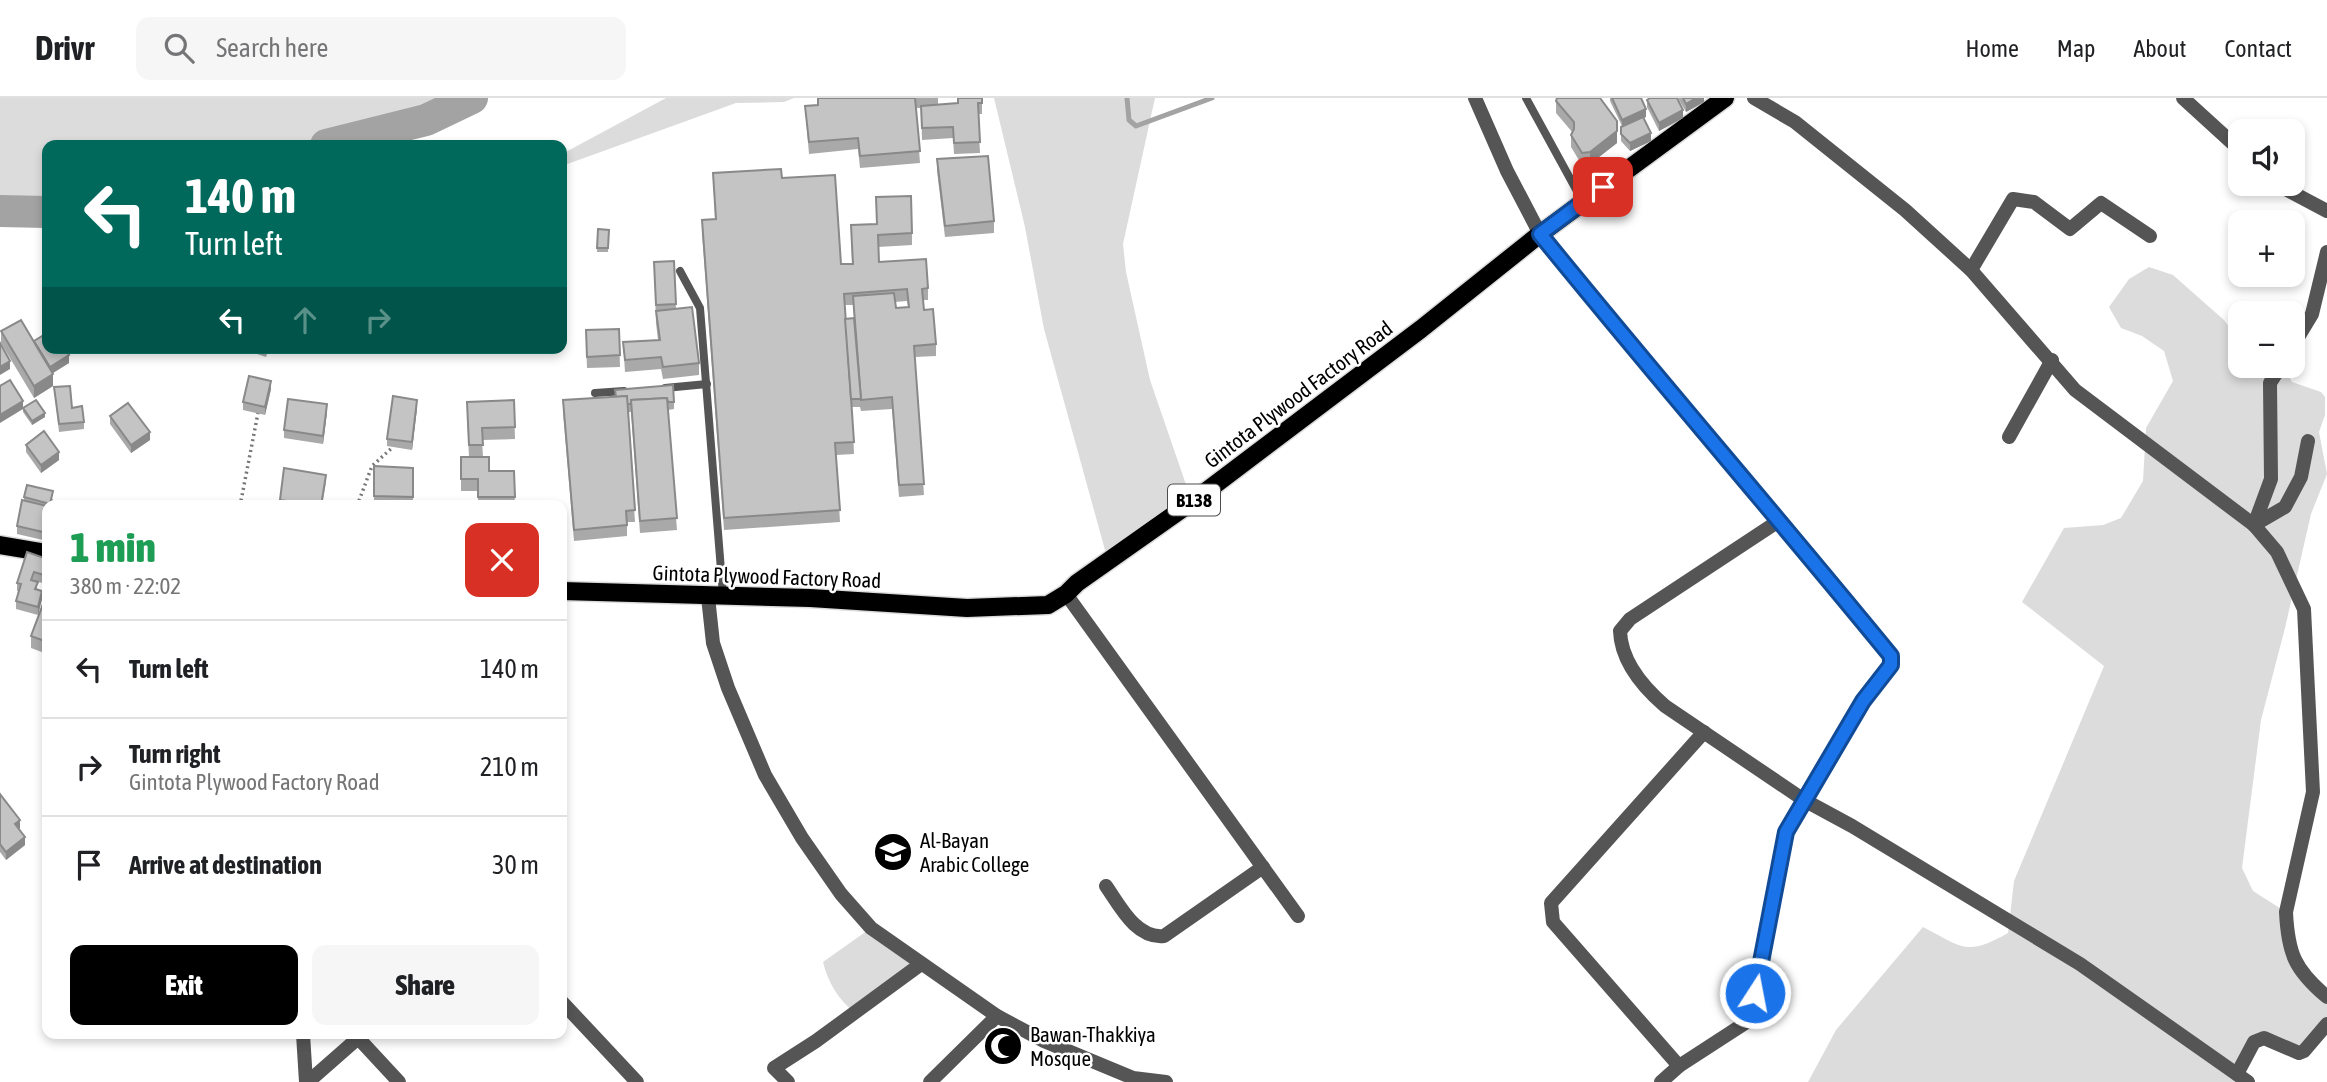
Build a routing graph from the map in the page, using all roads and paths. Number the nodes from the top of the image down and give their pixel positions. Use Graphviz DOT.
graph roads {
  1 [pos="1475,98"];
  2 [pos="1526,98"];
  3 [pos="1725,98"];
  4 [pos="1754,98"];
  5 [pos="2183,98"];
  6 [pos="2228,139"];
  7 [pos="2296,196"];
  8 [pos="1583,202"];
  9 [pos="2327,211"];
  10 [pos="1540,234"];
  11 [pos="2150,236"];
  12 [pos="2327,252"];
  13 [pos="1971,270"];
  14 [pos="680,271"];
  15 [pos="2305,326"];
  16 [pos="2052,360"];
  17 [pos="2273,378"];
  18 [pos="707,384"];
  19 [pos="657,388"];
  20 [pos="633,390"];
  21 [pos="595,393"];
  22 [pos="258,413"];
  23 [pos="2009,437"];
  24 [pos="2308,441"];
  25 [pos="393,447"];
  26 [pos="241,500"];
  27 [pos="359,500"];
  28 [pos="1780,520"];
  29 [pos="2254,525"];
  30 [pos="0,545"];
  31 [pos="42,552"];
  32 [pos="567,591"];
  33 [pos="1066,594"];
  34 [pos="715,597"];
  35 [pos="1704,732"];
  36 [pos="1804,800"];
  37 [pos="1263,867"];
  38 [pos="1106,886"];
  39 [pos="1298,916"];
  40 [pos="921,964"];
  41 [pos="2327,997"];
  42 [pos="567,1007"];
  43 [pos="997,1016"];
  44 [pos="2327,1024"];
  45 [pos="303,1039"];
  46 [pos="1679,1066"];
  47 [pos="2242,1078"];
  48 [pos="307,1082"];
  49 [pos="398,1082"];
  50 [pos="637,1082"];
  51 [pos="788,1082"];
  52 [pos="930,1082"];
  53 [pos="1166,1082"];
  54 [pos="1661,1082"];
  1 -- 10 [label="street"];
  2 -- 8 [label="lane"];
  3 -- 8 [label="main road, Gintota Plywood Factory Road / B138"];
  4 -- 13 [label="street"];
  5 -- 6 [label="street"];
  7 -- 9 [label="street"];
  8 -- 10 [label="main road, Gintota Plywood Factory Road / B138"];
  10 -- 28 [label="street"];
  10 -- 33 [label="main road, Gintota Plywood Factory Road / B138"];
  11 -- 13 [label="street"];
  12 -- 15 [label="street"];
  13 -- 16 [label="street"];
  14 -- 18 [label="lane"];
  16 -- 23 [label="street"];
  16 -- 29 [label="street"];
  17 -- 29 [label="street"];
  18 -- 19 [label="lane"];
  18 -- 34 [label="lane"];
  20 -- 21 [label="lane"];
  22 -- 26 [label="path"];
  24 -- 29 [label="street"];
  25 -- 27 [label="path"];
  28 -- 35 [label="street"];
  28 -- 36 [label="street"];
  29 -- 41 [label="street"];
  30 -- 31 [label="main road"];
  32 -- 34 [label="main road, Gintota Plywood Factory Road / B138"];
  33 -- 34 [label="main road, Gintota Plywood Factory Road / B138"];
  33 -- 37 [label="street"];
  34 -- 40 [label="street"];
  35 -- 36 [label="street"];
  35 -- 46 [label="street"];
  36 -- 46 [label="street"];
  36 -- 47 [label="street"];
  37 -- 38 [label="street"];
  37 -- 39 [label="street"];
  40 -- 43 [label="street"];
  40 -- 51 [label="street"];
  42 -- 50 [label="street"];
  43 -- 52 [label="street"];
  43 -- 53 [label="street"];
  44 -- 47 [label="street"];
  45 -- 48 [label="street"];
  46 -- 54 [label="street"];
  48 -- 49 [label="street"];
}
